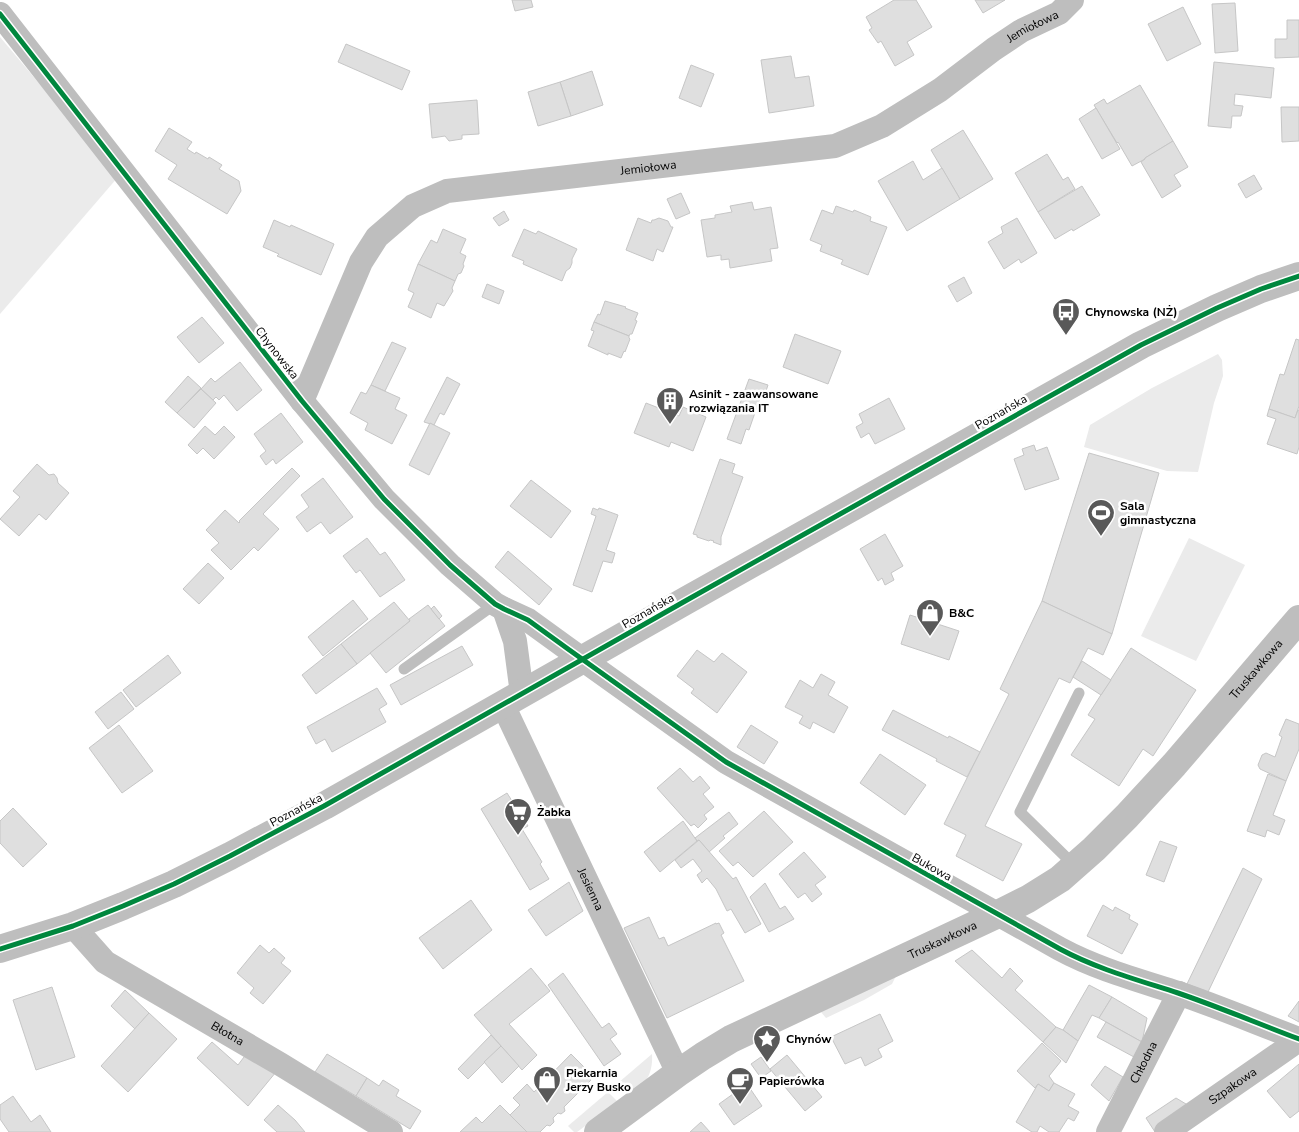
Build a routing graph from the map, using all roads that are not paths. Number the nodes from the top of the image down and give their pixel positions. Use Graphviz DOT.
graph roads {
  1 [pos="1072,0"];
  2 [pos="0,14"];
  3 [pos="1299,276"];
  4 [pos="302,401"];
  5 [pos="499,607"];
  6 [pos="1298,617"];
  7 [pos="583,660"];
  8 [pos="404,669"];
  9 [pos="1079,693"];
  10 [pos="512,700"];
  11 [pos="1075,866"];
  12 [pos="998,914"];
  13 [pos="73,926"];
  14 [pos="0,949"];
  15 [pos="1179,993"];
  16 [pos="1299,1040"];
  17 [pos="678,1073"];
  18 [pos="391,1132"];
  19 [pos="598,1132"];
  20 [pos="1108,1132"];
  21 [pos="1166,1132"];
  1 -- 4 [label="street, Jemiołowa"];
  2 -- 4 [label="street, Chynowska"];
  3 -- 7 [label="street, Poznańska"];
  4 -- 5 [label="street, Chynowska"];
  5 -- 7 [label="street, Chynowska"];
  5 -- 8 [label="lane"];
  5 -- 10 [label="street, Chynowska"];
  6 -- 11 [label="street, Truskawkowa"];
  7 -- 10 [label="street, Poznańska"];
  7 -- 12 [label="street, Bukowa"];
  9 -- 11 [label="lane"];
  10 -- 13 [label="street, Poznańska"];
  10 -- 17 [label="street, Jesienna"];
  11 -- 12 [label="street, Truskawkowa"];
  12 -- 15 [label="street, Bukowa"];
  12 -- 17 [label="street, Truskawkowa"];
  13 -- 14 [label="street, Poznańska"];
  13 -- 18 [label="street, Błotna"];
  15 -- 16 [label="street, Bukowa"];
  15 -- 20 [label="street, Chłodna"];
  16 -- 21 [label="street, Szpakowa"];
  17 -- 19 [label="street, Truskawkowa"];
}
